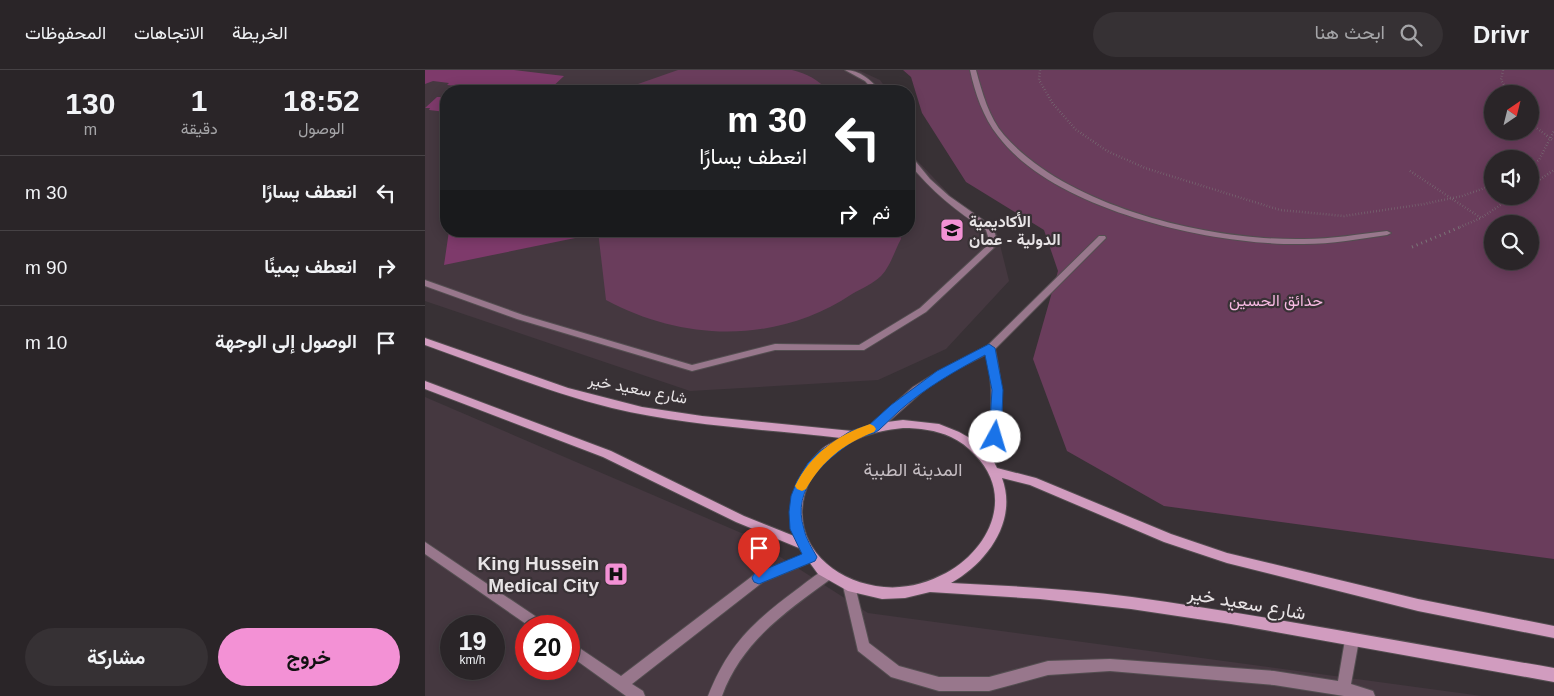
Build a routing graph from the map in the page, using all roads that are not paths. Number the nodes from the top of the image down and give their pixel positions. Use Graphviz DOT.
graph roads {
  1 [pos="848,70"];
  2 [pos="973,70"];
  3 [pos="872,85"];
  4 [pos="915,167"];
  5 [pos="1387,233"];
  6 [pos="1102,238"];
  7 [pos="425,283"];
  8 [pos="425,341"];
  9 [pos="989,348"];
  10 [pos="425,385"];
  11 [pos="874,428"];
  12 [pos="853,435"];
  13 [pos="992,467"];
  14 [pos="802,544"];
  15 [pos="425,547"];
  16 [pos="810,557"];
  17 [pos="828,574"];
  18 [pos="849,586"];
  19 [pos="931,587"];
  20 [pos="523,615"];
  21 [pos="1554,632"];
  22 [pos="1352,640"];
  23 [pos="580,655"];
  24 [pos="1554,675"];
  25 [pos="621,684"];
  26 [pos="1343,689"];
  27 [pos="638,696"];
  28 [pos="715,696"];
  29 [pos="1367,696"];
  1 -- 3 [label="street"];
  2 -- 5 [label="street"];
  4 -- 7 [label="street"];
  6 -- 9 [label="street"];
  8 -- 12 [label="main road, شارع سعيد خير"];
  9 -- 11 [label="street"];
  9 -- 13 [label="street"];
  10 -- 14 [label="main road"];
  11 -- 12 [label="main road"];
  11 -- 13 [label="main road"];
  12 -- 14 [label="main road"];
  13 -- 19 [label="main road"];
  13 -- 21 [label="main road, شارع سعيد خير"];
  14 -- 16 [label="main road"];
  15 -- 20 [label="street"];
  16 -- 17 [label="main road"];
  16 -- 25 [label="street"];
  17 -- 18 [label="main road"];
  17 -- 28 [label="street"];
  18 -- 19 [label="main road"];
  18 -- 26 [label="street"];
  19 -- 22 [label="main road, شارع سعيد خير"];
  22 -- 24 [label="main road, شارع سعيد خير"];
  22 -- 26 [label="street"];
  23 -- 25 [label="street"];
  25 -- 27 [label="street"];
  26 -- 29 [label="street"];
}
